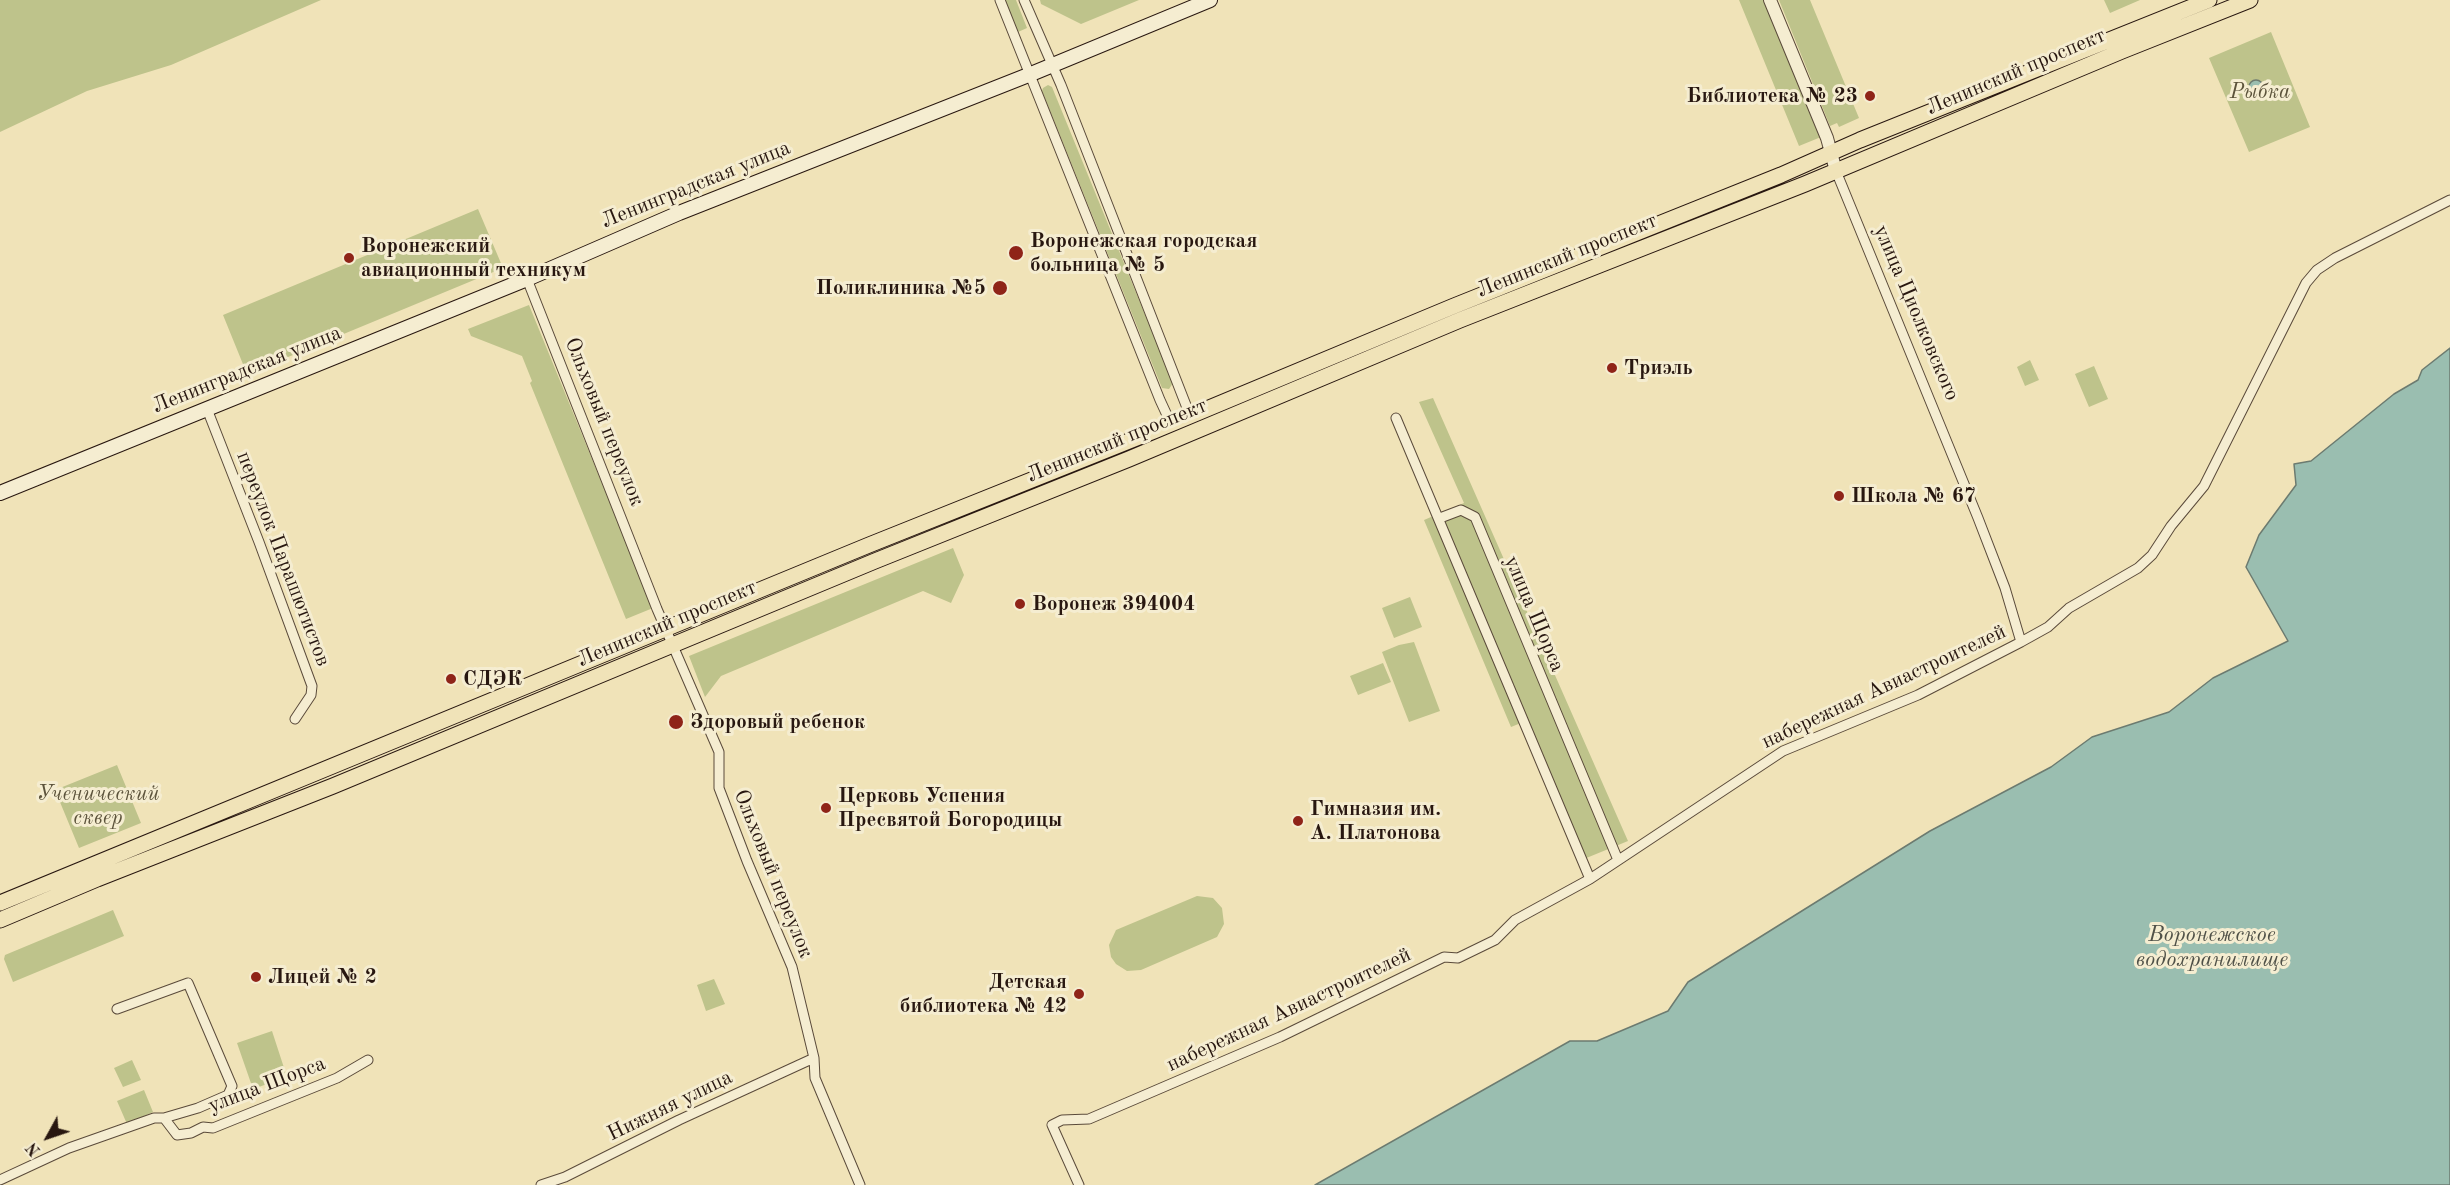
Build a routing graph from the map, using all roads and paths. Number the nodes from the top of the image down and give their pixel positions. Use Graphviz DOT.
graph roads {
  1 [pos="1000,0"];
  2 [pos="1024,0"];
  3 [pos="1210,0"];
  4 [pos="1770,0"];
  5 [pos="2210,0"];
  6 [pos="2250,0"];
  7 [pos="1053,65"];
  8 [pos="1031,74"];
  9 [pos="1832,153"];
  10 [pos="1836,171"];
  11 [pos="2450,200"];
  12 [pos="527,279"];
  13 [pos="207,409"];
  14 [pos="1192,416"];
  15 [pos="1396,418"];
  16 [pos="1170,424"];
  17 [pos="1186,435"];
  18 [pos="0,493"];
  19 [pos="1440,518"];
  20 [pos="666,630"];
  21 [pos="2021,642"];
  22 [pos="673,644"];
  23 [pos="295,719"];
  24 [pos="1618,860"];
  25 [pos="1590,879"];
  26 [pos="0,903"];
  27 [pos="0,920"];
  28 [pos="117,1009"];
  29 [pos="814,1058"];
  30 [pos="368,1060"];
  31 [pos="164,1118"];
  32 [pos="0,1180"];
  33 [pos="541,1185"];
  34 [pos="860,1185"];
  35 [pos="1079,1185"];
  1 -- 8 [label="street"];
  2 -- 7 [label="street"];
  3 -- 7 [label="main road, Ленинградская улица"];
  4 -- 9 [label="street, улица Циолковского"];
  5 -- 9 [label="main road, Ленинский проспект"];
  6 -- 10 [label="main road, Ленинский проспект"];
  7 -- 8 [label="main road, Ленинградская улица"];
  7 -- 14 [label="street"];
  8 -- 12 [label="main road, Ленинградская улица"];
  8 -- 16 [label="street"];
  9 -- 10 [label="street, улица Циолковского"];
  9 -- 14 [label="main road, Ленинский проспект"];
  10 -- 17 [label="main road, Ленинский проспект"];
  10 -- 21 [label="street, улица Циолковского"];
  11 -- 21 [label="street, набережная Авиастроителей"];
  12 -- 13 [label="main road, Ленинградская улица"];
  12 -- 20 [label="street, Ольховый переулок"];
  13 -- 18 [label="main road, Ленинградская улица"];
  13 -- 23 [label="street, переулок Парашютистов"];
  14 -- 16 [label="main road, Ленинский проспект"];
  14 -- 17 [label="street"];
  15 -- 19 [label="street"];
  16 -- 17 [label="street"];
  16 -- 20 [label="main road, Ленинский проспект"];
  17 -- 22 [label="main road, Ленинский проспект"];
  19 -- 24 [label="street, улица Щорса"];
  19 -- 25 [label="street"];
  20 -- 22 [label="street, Ольховый переулок"];
  20 -- 26 [label="main road, Ленинский проспект"];
  21 -- 24 [label="street, набережная Авиастроителей"];
  22 -- 27 [label="main road, Ленинский проспект"];
  22 -- 29 [label="street, Ольховый переулок"];
  24 -- 25 [label="street, набережная Авиастроителей"];
  25 -- 35 [label="street, набережная Авиастроителей"];
  28 -- 31 [label="street"];
  29 -- 33 [label="street, Нижняя улица"];
  29 -- 34 [label="street, Ольховый переулок"];
  30 -- 31 [label="street, улица Щорса"];
  31 -- 32 [label="street"];
}
